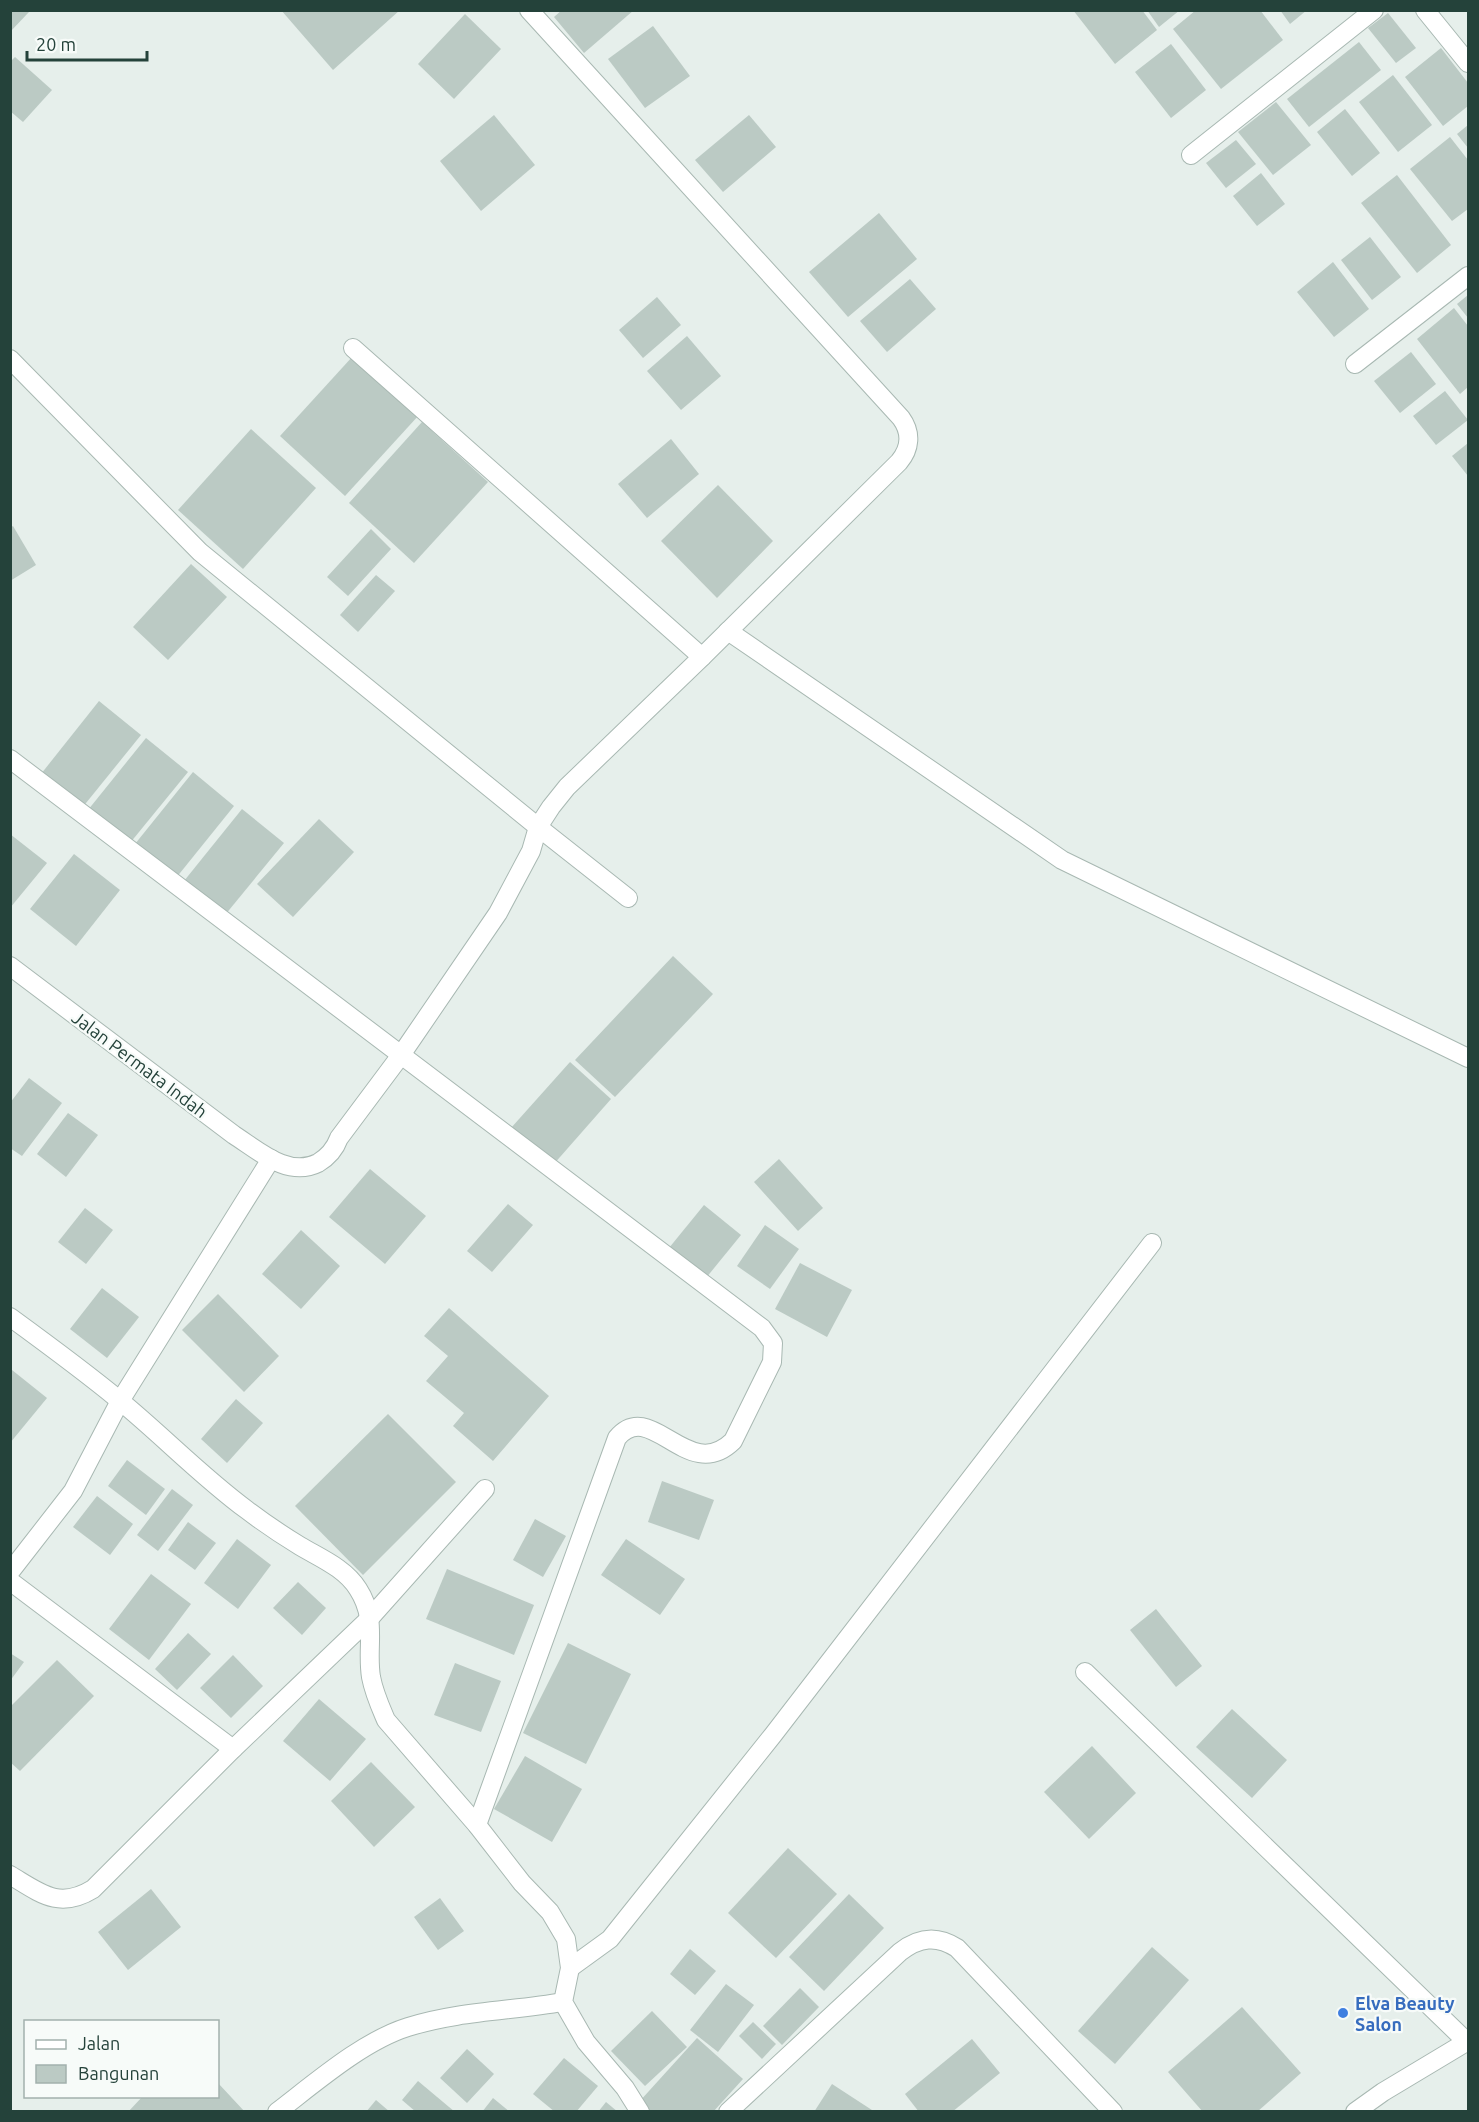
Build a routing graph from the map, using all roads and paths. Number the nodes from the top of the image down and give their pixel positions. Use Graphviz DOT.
graph roads {
  1 [pos="530,10"];
  2 [pos="1374,10"];
  3 [pos="1425,10"];
  4 [pos="1468,63"];
  5 [pos="1191,154"];
  6 [pos="1468,276"];
  7 [pos="353,348"];
  8 [pos="10,359"];
  9 [pos="1355,364"];
  10 [pos="728,631"];
  11 [pos="702,657"];
  12 [pos="10,759"];
  13 [pos="538,827"];
  14 [pos="628,898"];
  15 [pos="10,966"];
  16 [pos="401,1055"];
  17 [pos="1468,1058"];
  18 [pos="271,1159"];
  19 [pos="1152,1243"];
  20 [pos="10,1317"];
  21 [pos="120,1401"];
  22 [pos="484,1489"];
  23 [pos="10,1572"];
  24 [pos="10,1581"];
  25 [pos="369,1619"];
  26 [pos="1085,1672"];
  27 [pos="233,1749"];
  28 [pos="477,1825"];
  29 [pos="10,1875"];
  30 [pos="570,1968"];
  31 [pos="563,2002"];
  32 [pos="1468,2042"];
  33 [pos="277,2112"];
  34 [pos="640,2112"];
  35 [pos="728,2112"];
  36 [pos="1113,2112"];
  37 [pos="1355,2112"];
  1 -- 10 [label="street, Jalan Permata Indah"];
  2 -- 5 [label="street"];
  3 -- 4 [label="street"];
  6 -- 9 [label="street"];
  7 -- 11 [label="street"];
  8 -- 13 [label="street"];
  10 -- 11 [label="street, Jalan Permata Indah"];
  10 -- 17 [label="street"];
  11 -- 13 [label="street, Jalan Permata Indah"];
  12 -- 16 [label="street"];
  13 -- 14 [label="street"];
  13 -- 16 [label="street, Jalan Permata Indah"];
  15 -- 18 [label="street, Jalan Permata Indah"];
  16 -- 18 [label="street, Jalan Permata Indah"];
  16 -- 28 [label="street"];
  18 -- 21 [label="street"];
  19 -- 30 [label="street"];
  20 -- 21 [label="street"];
  21 -- 23 [label="street"];
  21 -- 25 [label="street"];
  22 -- 25 [label="street"];
  24 -- 27 [label="street"];
  25 -- 27 [label="street"];
  25 -- 28 [label="street"];
  26 -- 32 [label="street"];
  27 -- 29 [label="street"];
  28 -- 30 [label="street"];
  30 -- 31 [label="street"];
  31 -- 33 [label="street"];
  31 -- 34 [label="street"];
  32 -- 37 [label="street"];
  35 -- 36 [label="street"];
}
